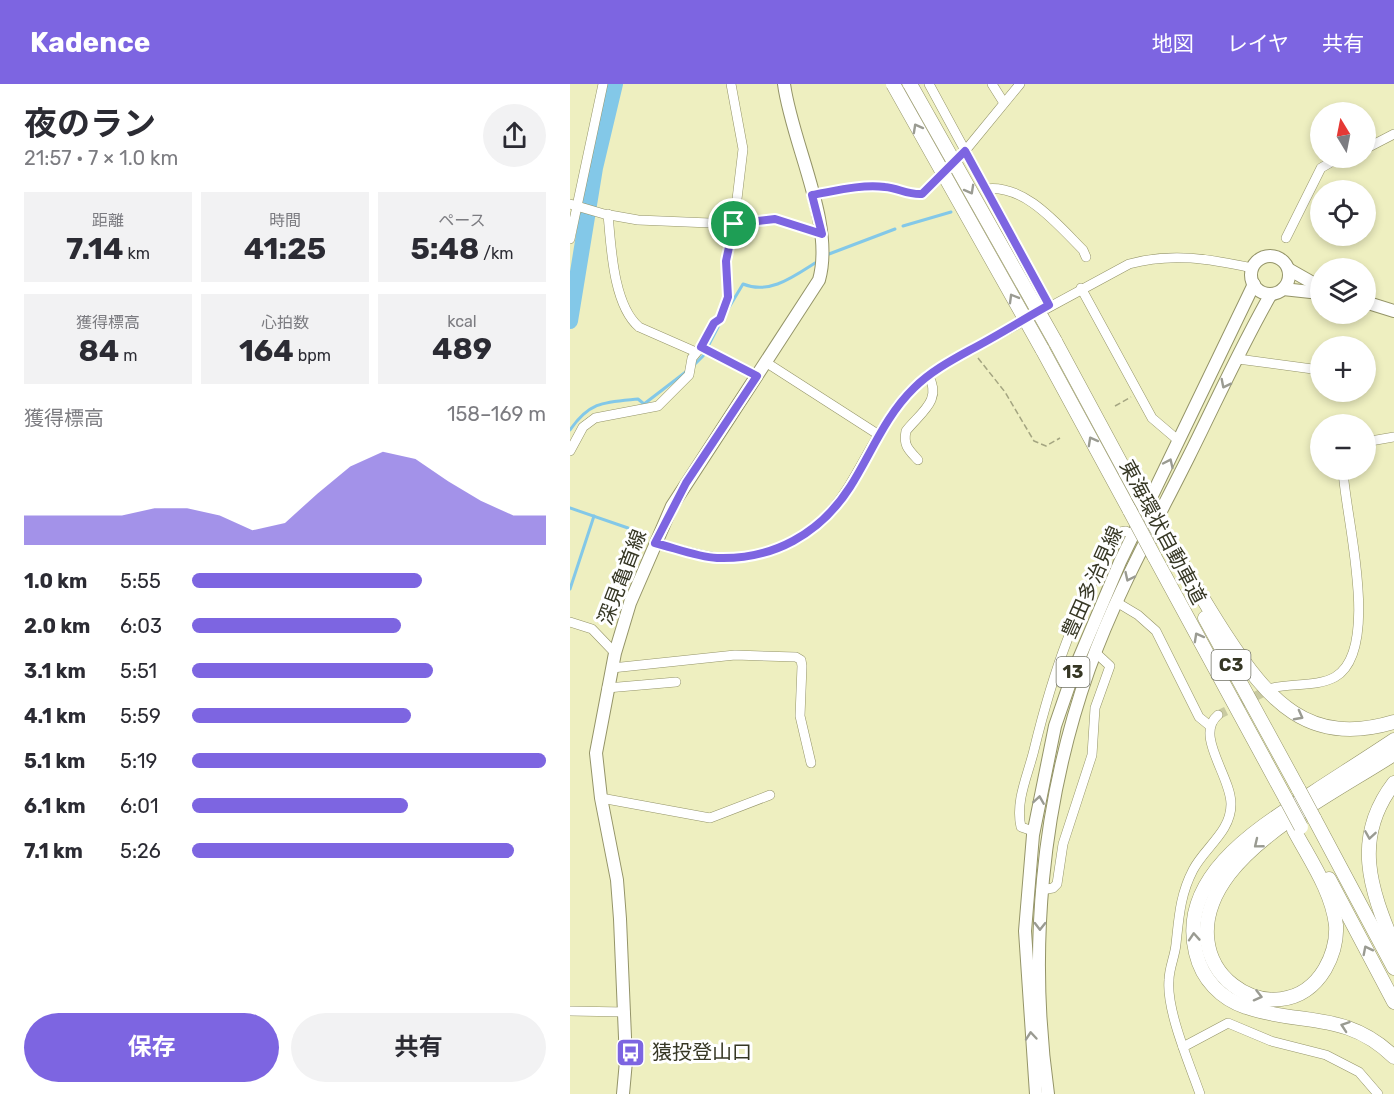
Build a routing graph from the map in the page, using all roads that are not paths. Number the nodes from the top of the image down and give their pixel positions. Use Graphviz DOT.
graph roads {
  1 [pos="603,84"];
  2 [pos="731,84"];
  3 [pos="784,84"];
  4 [pos="893,84"];
  5 [pos="910,84"];
  6 [pos="929,84"];
  7 [pos="992,84"];
  8 [pos="1020,84"];
  9 [pos="1004,103"];
  10 [pos="1394,134"];
  11 [pos="1376,143"];
  12 [pos="965,151"];
  13 [pos="1321,168"];
  14 [pos="985,189"];
  15 [pos="812,195"];
  16 [pos="574,204"];
  17 [pos="606,214"];
  18 [pos="734,224"];
  19 [pos="822,234"];
  20 [pos="1286,238"];
  21 [pos="570,239"];
  22 [pos="1086,257"];
  23 [pos="1252,268"];
  24 [pos="1290,270"];
  25 [pos="1310,281"];
  26 [pos="1254,284"];
  27 [pos="1081,288"];
  28 [pos="1283,289"];
  29 [pos="1310,292"];
  30 [pos="1271,294"];
  31 [pos="1049,305"];
  32 [pos="1376,305"];
  33 [pos="1394,311"];
  34 [pos="701,351"];
  35 [pos="1238,359"];
  36 [pos="767,363"];
  37 [pos="1310,369"];
  38 [pos="928,375"];
  39 [pos="757,376"];
  40 [pos="879,435"];
  41 [pos="1394,437"];
  42 [pos="1376,440"];
  43 [pos="1179,441"];
  44 [pos="570,451"];
  45 [pos="918,460"];
  46 [pos="1343,480"];
  47 [pos="1134,536"];
  48 [pos="1164,538"];
  49 [pos="655,543"];
  50 [pos="1118,603"];
  51 [pos="570,622"];
  52 [pos="615,653"];
  53 [pos="1096,653"];
  54 [pos="612,668"];
  55 [pos="676,682"];
  56 [pos="607,688"];
  57 [pos="1272,688"];
  58 [pos="1218,715"];
  59 [pos="1394,722"];
  60 [pos="1210,726"];
  61 [pos="1394,740"];
  62 [pos="1394,754"];
  63 [pos="811,763"];
  64 [pos="1394,783"];
  65 [pos="770,795"];
  66 [pos="601,798"];
  67 [pos="1298,829"];
  68 [pos="1034,831"];
  69 [pos="1041,890"];
  70 [pos="1394,946"];
  71 [pos="1394,968"];
  72 [pos="1394,1002"];
  73 [pos="570,1011"];
  74 [pos="625,1012"];
  75 [pos="1183,1047"];
  76 [pos="1394,1057"];
  77 [pos="623,1094"];
  78 [pos="1036,1094"];
  79 [pos="1048,1094"];
  80 [pos="1200,1094"];
  81 [pos="1378,1094"];
  1 -- 16 [label="street"];
  2 -- 18 [label="street"];
  3 -- 15 [label="main road, 深見亀首線"];
  67 -- 4 [label="highway, 東海環状自動車道 / C3, one-way, bridge"];
  5 -- 48 [label="highway, 東海環状自動車道 / C3, one-way, bridge"];
  6 -- 12 [label="street"];
  7 -- 9 [label="street"];
  8 -- 9 [label="street"];
  9 -- 12 [label="street"];
  10 -- 11 [label="street"];
  12 -- 14 [label="street"];
  12 -- 15 [label="street"];
  13 -- 20 [label="street"];
  14 -- 22 [label="street"];
  14 -- 31 [label="street"];
  15 -- 19 [label="main road, 深見亀首線"];
  16 -- 17 [label="street"];
  16 -- 21 [label="street"];
  17 -- 18 [label="street"];
  17 -- 34 [label="street"];
  18 -- 19 [label="street"];
  18 -- 34 [label="street"];
  19 -- 36 [label="main road, 深見亀首線"];
  23 -- 24 [label="main road"];
  23 -- 26 [label="main road"];
  23 -- 27 [label="street"];
  24 -- 25 [label="main road"];
  24 -- 28 [label="main road"];
  26 -- 30 [label="main road"];
  26 -- 43 [label="main road, 豊田多治見線 / 13"];
  27 -- 31 [label="street"];
  27 -- 43 [label="street"];
  28 -- 29 [label="main road"];
  28 -- 30 [label="main road"];
  30 -- 35 [label="main road, 豊田多治見線 / 13"];
  31 -- 38 [label="street"];
  32 -- 33 [label="main road"];
  34 -- 39 [label="street"];
  34 -- 44 [label="street"];
  35 -- 37 [label="street"];
  35 -- 50 [label="main road, 豊田多治見線 / 13, one-way"];
  36 -- 39 [label="main road, 深見亀首線"];
  36 -- 40 [label="street"];
  38 -- 40 [label="street"];
  38 -- 45 [label="street"];
  39 -- 49 [label="main road, 深見亀首線"];
  40 -- 49 [label="street"];
  41 -- 42 [label="street"];
  47 -- 43 [label="main road, 豊田多治見線 / 13, one-way"];
  46 -- 57 [label="street"];
  68 -- 47 [label="main road, 豊田多治見線 / 13, one-way"];
  47 -- 68 [label="street"];
  48 -- 59 [label="highway, one-way"];
  48 -- 71 [label="highway, 東海環状自動車道 / C3, bridge"];
  49 -- 52 [label="main road, 深見亀首線"];
  50 -- 53 [label="main road, 豊田多治見線 / 13"];
  50 -- 60 [label="street"];
  51 -- 52 [label="street"];
  52 -- 54 [label="main road, 深見亀首線"];
  53 -- 69 [label="main road, 豊田多治見線 / 13"];
  53 -- 69 [label="street"];
  54 -- 56 [label="main road, 深見亀首線"];
  54 -- 63 [label="street"];
  55 -- 56 [label="street"];
  56 -- 66 [label="main road, 深見亀首線"];
  58 -- 60 [label="street"];
  60 -- 75 [label="street"];
  76 -- 61 [label="highway, one-way"];
  62 -- 67 [label="highway, one-way"];
  64 -- 70 [label="highway, one-way"];
  65 -- 66 [label="street"];
  66 -- 74 [label="main road, 深見亀首線"];
  72 -- 67 [label="highway, 東海環状自動車道 / C3, one-way"];
  78 -- 68 [label="main road, 豊田多治見線 / 13, one-way"];
  69 -- 79 [label="main road, 豊田多治見線 / 13, one-way"];
  73 -- 74 [label="street"];
  74 -- 77 [label="main road, 深見亀首線"];
  75 -- 80 [label="street"];
  75 -- 81 [label="street"];
}
